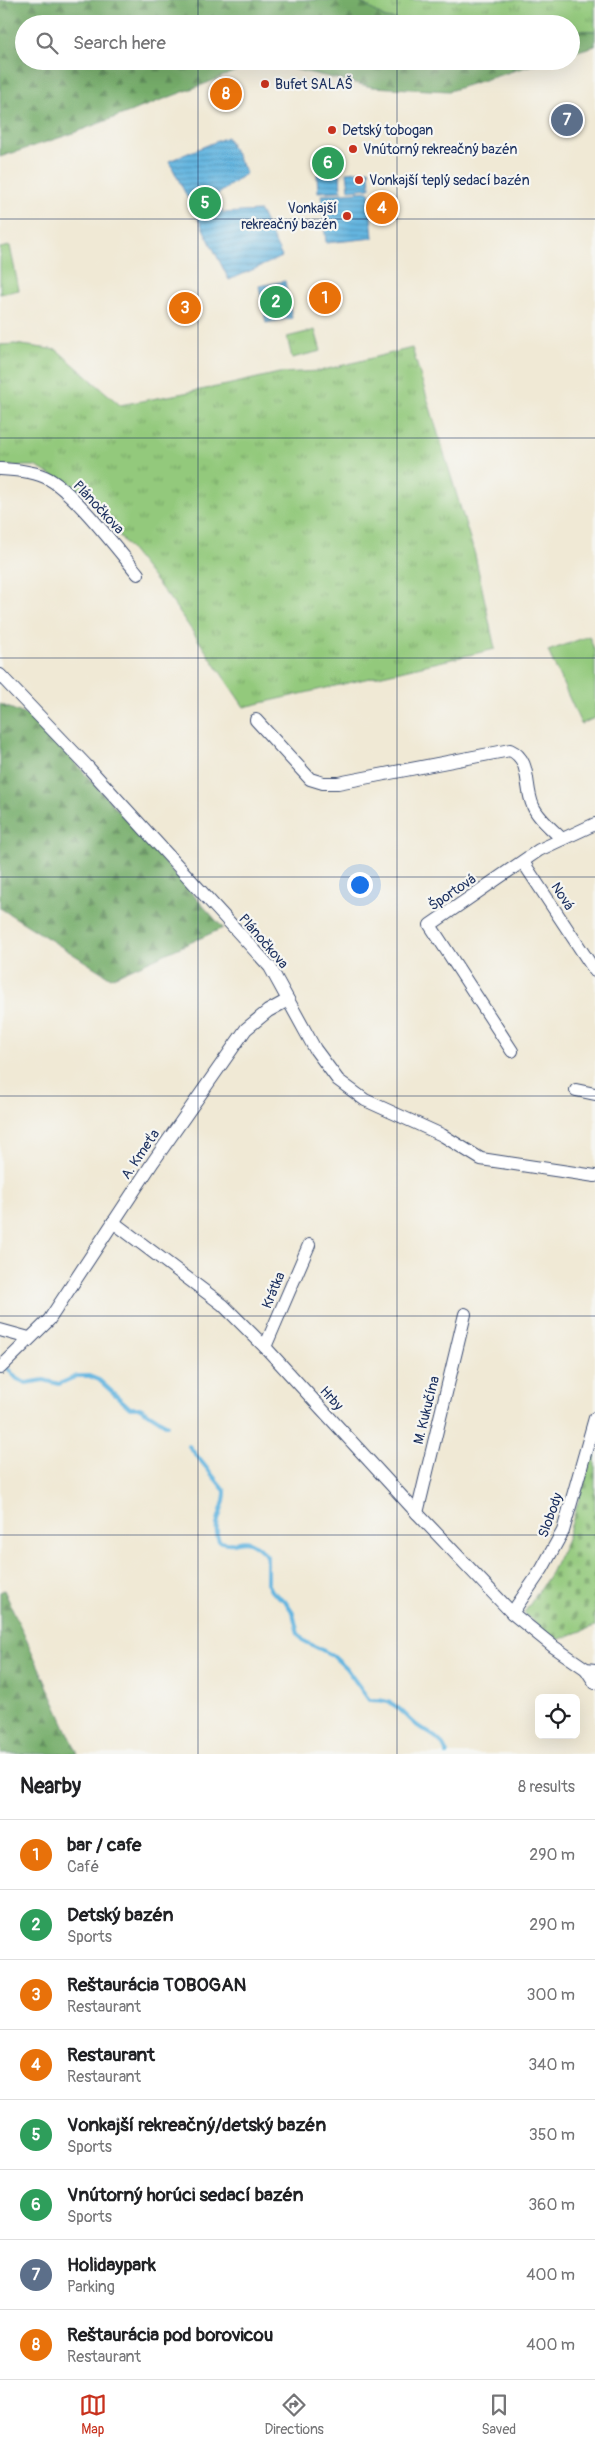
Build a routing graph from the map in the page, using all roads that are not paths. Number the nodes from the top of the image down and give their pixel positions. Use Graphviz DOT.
graph roads {
  1 [pos="0,469"];
  2 [pos="138,574"];
  3 [pos="0,674"];
  4 [pos="256,720"];
  5 [pos="595,824"];
  6 [pos="562,838"];
  7 [pos="523,862"];
  8 [pos="595,971"];
  9 [pos="288,1000"];
  10 [pos="512,1051"];
  11 [pos="576,1090"];
  12 [pos="595,1094"];
  13 [pos="595,1176"];
  14 [pos="113,1222"];
  15 [pos="309,1245"];
  16 [pos="465,1314"];
  17 [pos="0,1330"];
  18 [pos="29,1338"];
  19 [pos="265,1347"];
  20 [pos="0,1368"];
  21 [pos="595,1418"];
  22 [pos="417,1513"];
  23 [pos="512,1613"];
  24 [pos="591,1670"];
  25 [pos="595,1683"];
  1 -- 2 [label="street, Plánočkova"];
  3 -- 9 [label="street, Plánočkova"];
  4 -- 6 [label="street"];
  5 -- 6 [label="street, Športová"];
  6 -- 7 [label="street, Športová"];
  7 -- 8 [label="street, Nová"];
  7 -- 10 [label="street, Športová"];
  9 -- 13 [label="street, Plánočkova"];
  9 -- 14 [label="street, A. Kmeťa"];
  11 -- 12 [label="street"];
  14 -- 18 [label="street, A. Kmeťa"];
  14 -- 19 [label="street, Hrby"];
  15 -- 19 [label="street, Krátka"];
  16 -- 22 [label="street, M. Kukučína"];
  17 -- 18 [label="street"];
  18 -- 20 [label="street, A. Kmeťa"];
  19 -- 22 [label="street, Hrby"];
  21 -- 23 [label="street, Slobody"];
  22 -- 23 [label="street, Hrby"];
  23 -- 24 [label="street, Hrby"];
  24 -- 25 [label="street"];
}
